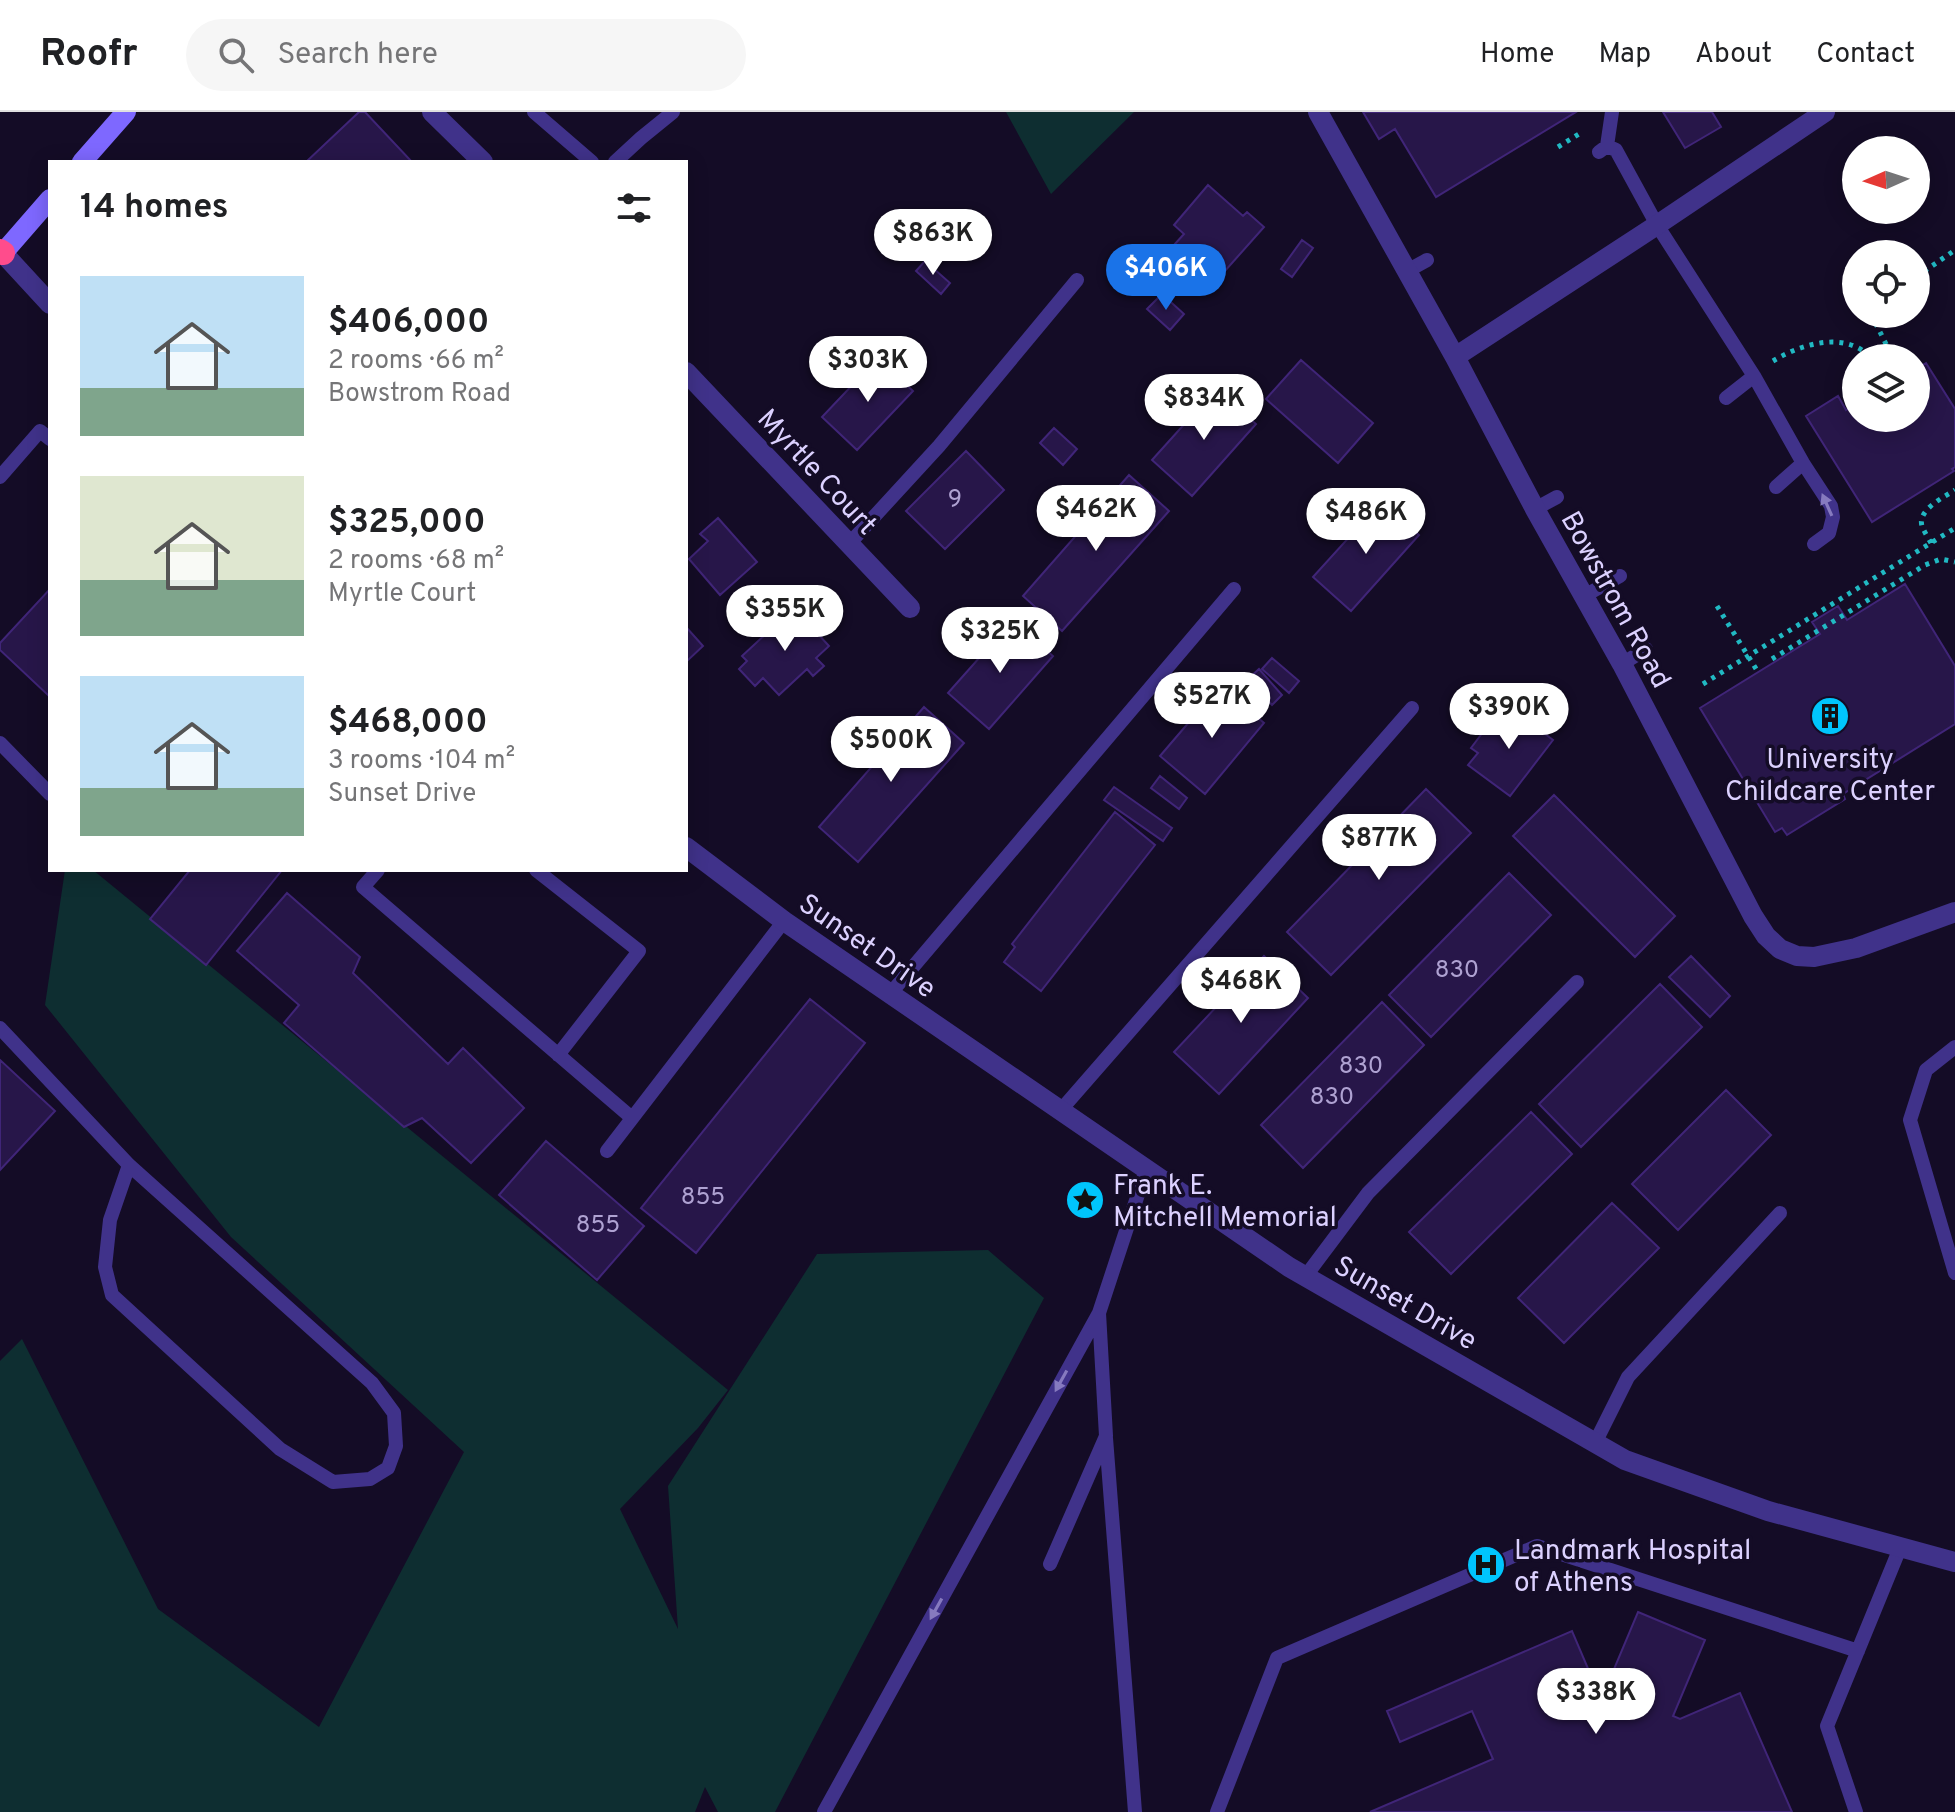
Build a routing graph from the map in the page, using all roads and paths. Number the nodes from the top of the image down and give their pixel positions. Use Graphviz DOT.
graph roads {
  1 [pos="432,112"];
  2 [pos="534,112"];
  3 [pos="673,112"];
  4 [pos="1318,112"];
  5 [pos="1612,112"];
  6 [pos="1825,112"];
  7 [pos="117,115"];
  8 [pos="83,160"];
  9 [pos="481,160"];
  10 [pos="590,160"];
  11 [pos="617,160"];
  12 [pos="48,201"];
  13 [pos="1657,225"];
  14 [pos="1955,250"];
  15 [pos="1,252"];
  16 [pos="1427,260"];
  17 [pos="1930,267"];
  18 [pos="1407,271"];
  19 [pos="1077,280"];
  20 [pos="48,302"];
  21 [pos="1842,344"];
  22 [pos="1455,357"];
  23 [pos="688,374"];
  24 [pos="1754,376"];
  25 [pos="1726,398"];
  26 [pos="48,437"];
  27 [pos="1803,463"];
  28 [pos="0,477"];
  29 [pos="1776,487"];
  30 [pos="1955,490"];
  31 [pos="1557,497"];
  32 [pos="1535,509"];
  33 [pos="1955,528"];
  34 [pos="1931,543"];
  35 [pos="849,544"];
  36 [pos="1814,544"];
  37 [pos="1955,562"];
  38 [pos="1620,576"];
  39 [pos="1234,589"];
  40 [pos="1584,596"];
  41 [pos="1717,606"];
  42 [pos="910,608"];
  43 [pos="1646,649"];
  44 [pos="1748,654"];
  45 [pos="1772,659"];
  46 [pos="1622,664"];
  47 [pos="1758,672"];
  48 [pos="1703,684"];
  49 [pos="1412,708"];
  50 [pos="0,743"];
  51 [pos="48,792"];
  52 [pos="688,849"];
  53 [pos="376,872"];
  54 [pos="539,872"];
  55 [pos="1955,912"];
  56 [pos="784,921"];
  57 [pos="1577,982"];
  58 [pos="890,994"];
  59 [pos="0,1028"];
  60 [pos="1955,1047"];
  61 [pos="558,1055"];
  62 [pos="1060,1111"];
  63 [pos="632,1118"];
  64 [pos="607,1151"];
  65 [pos="129,1165"];
  66 [pos="1146,1170"];
  67 [pos="1780,1213"];
  68 [pos="1955,1273"];
  69 [pos="1305,1277"];
  70 [pos="1099,1313"];
  71 [pos="1106,1436"];
  72 [pos="1595,1443"];
  73 [pos="1900,1548"];
  74 [pos="1955,1562"];
  75 [pos="1050,1564"];
  76 [pos="1858,1651"];
  77 [pos="824,1812"];
  78 [pos="1135,1812"];
  79 [pos="1217,1812"];
  80 [pos="1856,1812"];
  1 -- 9 [label="street"];
  2 -- 10 [label="lane"];
  3 -- 11 [label="lane"];
  4 -- 18 [label="street, Bowstrom Road"];
  5 -- 13 [label="lane"];
  6 -- 13 [label="street"];
  7 -- 8 [label="main road"];
  12 -- 15 [label="main road"];
  13 -- 22 [label="street"];
  13 -- 24 [label="lane"];
  14 -- 17 [label="path"];
  15 -- 20 [label="street"];
  16 -- 18 [label="lane"];
  18 -- 22 [label="street, Bowstrom Road"];
  19 -- 35 [label="lane"];
  21 -- 24 [label="path"];
  22 -- 32 [label="street, Bowstrom Road"];
  23 -- 35 [label="street, Myrtle Court"];
  24 -- 25 [label="lane"];
  24 -- 27 [label="lane"];
  26 -- 28 [label="lane"];
  27 -- 29 [label="lane"];
  36 -- 27 [label="lane, one-way"];
  30 -- 34 [label="path"];
  31 -- 32 [label="lane"];
  32 -- 40 [label="street, Bowstrom Road"];
  33 -- 34 [label="path"];
  34 -- 44 [label="path"];
  35 -- 42 [label="street, Myrtle Court"];
  37 -- 45 [label="path"];
  38 -- 40 [label="lane"];
  39 -- 58 [label="lane"];
  40 -- 46 [label="street, Bowstrom Road"];
  41 -- 44 [label="path"];
  43 -- 46 [label="lane"];
  44 -- 47 [label="path"];
  44 -- 48 [label="path"];
  46 -- 55 [label="street, Bowstrom Road"];
  49 -- 62 [label="lane"];
  50 -- 51 [label="lane"];
  52 -- 56 [label="street, Sunset Drive"];
  53 -- 61 [label="lane"];
  54 -- 61 [label="lane"];
  56 -- 58 [label="street, Sunset Drive"];
  56 -- 63 [label="lane"];
  57 -- 69 [label="lane"];
  58 -- 62 [label="street, Sunset Drive"];
  59 -- 65 [label="lane"];
  60 -- 68 [label="lane"];
  61 -- 63 [label="lane"];
  62 -- 66 [label="street, Sunset Drive"];
  63 -- 64 [label="lane"];
  65 -- 65 [label="lane"];
  66 -- 69 [label="street, Sunset Drive"];
  66 -- 70 [label="lane"];
  67 -- 72 [label="lane"];
  69 -- 72 [label="street, Sunset Drive"];
  70 -- 71 [label="lane"];
  70 -- 77 [label="lane, one-way"];
  71 -- 75 [label="lane"];
  71 -- 78 [label="lane"];
  72 -- 73 [label="street, Sunset Drive"];
  73 -- 74 [label="street, Sunset Drive"];
  73 -- 76 [label="lane"];
  76 -- 79 [label="lane"];
  76 -- 80 [label="lane"];
}
